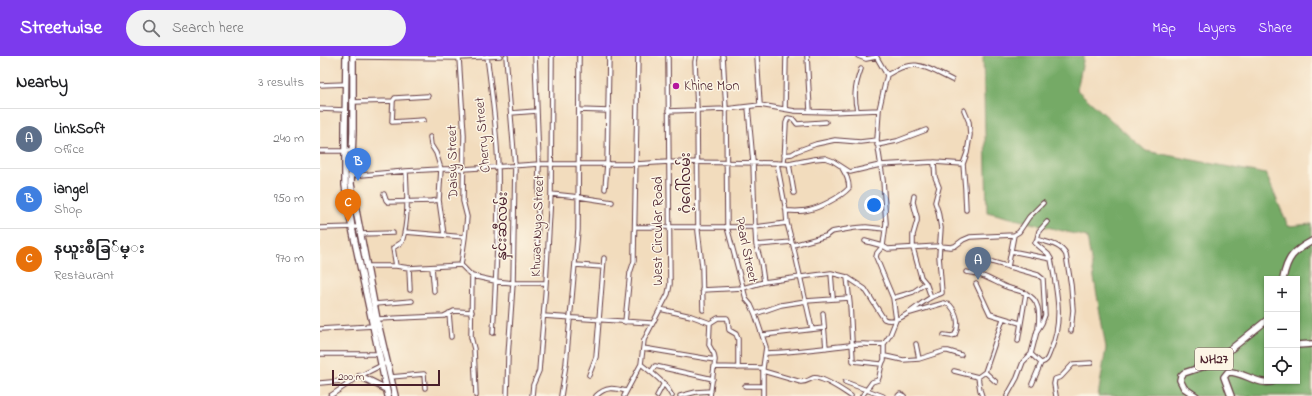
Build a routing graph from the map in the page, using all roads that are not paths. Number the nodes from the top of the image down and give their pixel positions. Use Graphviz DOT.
graph roads {
  1 [pos="351,56"];
  2 [pos="487,56"];
  3 [pos="500,56"];
  4 [pos="506,56"];
  5 [pos="535,56"];
  6 [pos="552,56"];
  7 [pos="579,56"];
  8 [pos="609,56"];
  9 [pos="638,56"];
  10 [pos="668,56"];
  11 [pos="696,56"];
  12 [pos="723,56"];
  13 [pos="757,56"];
  14 [pos="786,56"];
  15 [pos="806,56"];
  16 [pos="858,56"];
  17 [pos="400,57"];
  18 [pos="876,57"];
  19 [pos="459,58"];
  20 [pos="861,69"];
  21 [pos="887,75"];
  22 [pos="952,80"];
  23 [pos="346,84"];
  24 [pos="320,85"];
  25 [pos="428,96"];
  26 [pos="393,101"];
  27 [pos="352,102"];
  28 [pos="760,106"];
  29 [pos="748,107"];
  30 [pos="320,109"];
  31 [pos="697,109"];
  32 [pos="726,109"];
  33 [pos="785,109"];
  34 [pos="345,110"];
  35 [pos="579,110"];
  36 [pos="857,110"];
  37 [pos="878,110"];
  38 [pos="964,110"];
  39 [pos="537,111"];
  40 [pos="608,111"];
  41 [pos="668,111"];
  42 [pos="810,111"];
  43 [pos="510,113"];
  44 [pos="424,120"];
  45 [pos="826,122"];
  46 [pos="926,130"];
  47 [pos="430,137"];
  48 [pos="877,140"];
  49 [pos="877,145"];
  50 [pos="345,150"];
  51 [pos="352,150"];
  52 [pos="320,151"];
  53 [pos="784,155"];
  54 [pos="669,162"];
  55 [pos="697,162"];
  56 [pos="727,162"];
  57 [pos="753,162"];
  58 [pos="934,162"];
  59 [pos="777,163"];
  60 [pos="784,163"];
  61 [pos="539,164"];
  62 [pos="551,164"];
  63 [pos="607,164"];
  64 [pos="636,164"];
  65 [pos="789,164"];
  66 [pos="962,164"];
  67 [pos="579,165"];
  68 [pos="515,166"];
  69 [pos="880,166"];
  70 [pos="498,167"];
  71 [pos="842,167"];
  72 [pos="441,169"];
  73 [pos="464,169"];
  74 [pos="406,171"];
  75 [pos="348,176"];
  76 [pos="606,189"];
  77 [pos="794,193"];
  78 [pos="384,194"];
  79 [pos="551,194"];
  80 [pos="579,196"];
  81 [pos="914,196"];
  82 [pos="439,200"];
  83 [pos="408,201"];
  84 [pos="612,202"];
  85 [pos="1043,203"];
  86 [pos="966,210"];
  87 [pos="786,211"];
  88 [pos="1047,222"];
  89 [pos="787,223"];
  90 [pos="359,227"];
  91 [pos="635,227"];
  92 [pos="670,227"];
  93 [pos="698,227"];
  94 [pos="727,227"];
  95 [pos="755,227"];
  96 [pos="320,228"];
  97 [pos="352,228"];
  98 [pos="885,229"];
  99 [pos="405,232"];
  100 [pos="393,233"];
  101 [pos="360,234"];
  102 [pos="1014,235"];
  103 [pos="444,236"];
  104 [pos="465,237"];
  105 [pos="1038,240"];
  106 [pos="865,241"];
  107 [pos="1312,241"];
  108 [pos="756,244"];
  109 [pos="793,244"];
  110 [pos="883,246"];
  111 [pos="939,246"];
  112 [pos="913,248"];
  113 [pos="1011,251"];
  114 [pos="537,256"];
  115 [pos="604,258"];
  116 [pos="1051,259"];
  117 [pos="992,262"];
  118 [pos="461,265"];
  119 [pos="576,265"];
  120 [pos="364,266"];
  121 [pos="396,266"];
  122 [pos="432,267"];
  123 [pos="604,267"];
  124 [pos="1008,267"];
  125 [pos="409,268"];
  126 [pos="966,272"];
  127 [pos="831,273"];
  128 [pos="472,276"];
  129 [pos="1284,276"];
  130 [pos="801,277"];
  131 [pos="847,277"];
  132 [pos="495,281"];
  133 [pos="764,282"];
  134 [pos="513,283"];
  135 [pos="546,283"];
  136 [pos="926,283"];
  137 [pos="976,284"];
  138 [pos="743,288"];
  139 [pos="410,290"];
  140 [pos="702,290"];
  141 [pos="434,291"];
  142 [pos="1026,293"];
  143 [pos="931,297"];
  144 [pos="833,298"];
  145 [pos="849,298"];
  146 [pos="893,298"];
  147 [pos="412,301"];
  148 [pos="806,301"];
  149 [pos="375,304"];
  150 [pos="660,309"];
  151 [pos="703,310"];
  152 [pos="472,312"];
  153 [pos="449,313"];
  154 [pos="823,313"];
  155 [pos="908,313"];
  156 [pos="755,314"];
  157 [pos="543,316"];
  158 [pos="570,318"];
  159 [pos="377,319"];
  160 [pos="1003,319"];
  161 [pos="600,320"];
  162 [pos="896,320"];
  163 [pos="625,322"];
  164 [pos="1264,322"];
  165 [pos="651,323"];
  166 [pos="710,323"];
  167 [pos="1020,324"];
  168 [pos="376,326"];
  169 [pos="824,328"];
  170 [pos="320,329"];
  171 [pos="812,329"];
  172 [pos="1037,331"];
  173 [pos="1071,331"];
  174 [pos="493,333"];
  175 [pos="763,335"];
  176 [pos="944,335"];
  177 [pos="451,337"];
  178 [pos="1018,342"];
  179 [pos="851,344"];
  180 [pos="884,344"];
  181 [pos="916,344"];
  182 [pos="1312,344"];
  183 [pos="1300,345"];
  184 [pos="643,348"];
  185 [pos="826,348"];
  186 [pos="382,353"];
  187 [pos="766,353"];
  188 [pos="320,354"];
  189 [pos="1030,354"];
  190 [pos="961,355"];
  191 [pos="885,356"];
  192 [pos="919,359"];
  193 [pos="715,360"];
  194 [pos="388,362"];
  195 [pos="1040,363"];
  196 [pos="1091,363"];
  197 [pos="381,364"];
  198 [pos="640,364"];
  199 [pos="881,364"];
  200 [pos="714,367"];
  201 [pos="738,368"];
  202 [pos="763,369"];
  203 [pos="954,371"];
  204 [pos="651,372"];
  205 [pos="985,372"];
  206 [pos="589,375"];
  207 [pos="360,376"];
  208 [pos="391,377"];
  209 [pos="978,377"];
  210 [pos="713,379"];
  211 [pos="355,380"];
  212 [pos="845,382"];
  213 [pos="996,382"];
  214 [pos="1264,382"];
  215 [pos="320,383"];
  216 [pos="664,383"];
  217 [pos="1032,384"];
  218 [pos="745,386"];
  219 [pos="763,386"];
  220 [pos="425,388"];
  221 [pos="386,389"];
  222 [pos="866,390"];
  223 [pos="626,391"];
  224 [pos="711,391"];
  225 [pos="330,396"];
  226 [pos="388,396"];
  227 [pos="395,396"];
  228 [pos="476,396"];
  229 [pos="507,396"];
  230 [pos="532,396"];
  231 [pos="561,396"];
  232 [pos="596,396"];
  233 [pos="624,396"];
  234 [pos="657,396"];
  235 [pos="672,396"];
  236 [pos="680,396"];
  237 [pos="710,396"];
  238 [pos="763,396"];
  239 [pos="850,396"];
  240 [pos="862,396"];
  241 [pos="883,396"];
  242 [pos="898,396"];
  243 [pos="904,396"];
  244 [pos="982,396"];
  245 [pos="1007,396"];
  246 [pos="1056,396"];
  247 [pos="1196,396"];
  248 [pos="1231,396"];
  1 -- 17 [label="street"];
  1 -- 23 [label="highway"];
  1 -- 27 [label="highway"];
  2 -- 3 [label="street"];
  2 -- 19 [label="street"];
  2 -- 70 [label="street, Cherry Street"];
  4 -- 43 [label="street, နှင်းဆီလမ်း"];
  5 -- 39 [label="street"];
  6 -- 62 [label="street, Khwar Nyo Street"];
  7 -- 35 [label="street"];
  8 -- 40 [label="street"];
  9 -- 64 [label="street"];
  10 -- 41 [label="street, West Circular Road"];
  11 -- 31 [label="street, ဂံ့ဂေါ်လမ်း"];
  12 -- 32 [label="street, Pearl Street"];
  13 -- 28 [label="street"];
  14 -- 33 [label="street"];
  15 -- 42 [label="street"];
  16 -- 18 [label="street"];
  17 -- 19 [label="street"];
  18 -- 21 [label="street"];
  19 -- 73 [label="street, Daisy Street"];
  20 -- 36 [label="street"];
  21 -- 22 [label="street"];
  21 -- 37 [label="street"];
  23 -- 24 [label="street"];
  23 -- 34 [label="highway"];
  25 -- 26 [label="street"];
  26 -- 27 [label="street"];
  26 -- 44 [label="street"];
  27 -- 51 [label="highway"];
  28 -- 29 [label="street"];
  28 -- 33 [label="street"];
  29 -- 32 [label="street"];
  29 -- 57 [label="street"];
  30 -- 34 [label="street"];
  31 -- 32 [label="street"];
  31 -- 41 [label="street"];
  31 -- 55 [label="street, ဂံ့ဂေါ်လမ်း"];
  32 -- 56 [label="street, Pearl Street"];
  33 -- 42 [label="street"];
  34 -- 50 [label="highway"];
  35 -- 40 [label="street"];
  35 -- 67 [label="street"];
  36 -- 37 [label="street"];
  36 -- 42 [label="street"];
  37 -- 48 [label="street"];
  38 -- 66 [label="street"];
  39 -- 43 [label="street"];
  39 -- 61 [label="street"];
  40 -- 63 [label="street"];
  41 -- 54 [label="street, West Circular Road"];
  43 -- 68 [label="street, နှင်းဆီလမ်း"];
  45 -- 53 [label="street"];
  46 -- 49 [label="street"];
  47 -- 72 [label="street"];
  48 -- 49 [label="street"];
  48 -- 53 [label="street"];
  49 -- 69 [label="street"];
  50 -- 51 [label="street"];
  50 -- 52 [label="street"];
  50 -- 75 [label="highway"];
  51 -- 75 [label="highway"];
  53 -- 60 [label="street"];
  54 -- 55 [label="street"];
  54 -- 64 [label="street"];
  54 -- 92 [label="street, West Circular Road"];
  55 -- 56 [label="street"];
  55 -- 93 [label="street, ဂံ့ဂေါ်လမ်း"];
  56 -- 57 [label="street"];
  56 -- 94 [label="street, Pearl Street"];
  57 -- 59 [label="street"];
  57 -- 95 [label="street"];
  58 -- 66 [label="street"];
  58 -- 69 [label="street"];
  58 -- 111 [label="street"];
  59 -- 60 [label="street"];
  59 -- 87 [label="street"];
  60 -- 65 [label="street"];
  61 -- 62 [label="street"];
  61 -- 68 [label="street"];
  61 -- 114 [label="street"];
  62 -- 67 [label="street"];
  62 -- 79 [label="street, Khwar Nyo Street"];
  63 -- 64 [label="street"];
  63 -- 67 [label="street"];
  63 -- 76 [label="street"];
  64 -- 91 [label="street"];
  65 -- 71 [label="street"];
  65 -- 77 [label="street"];
  66 -- 86 [label="street"];
  67 -- 80 [label="street"];
  68 -- 70 [label="street"];
  68 -- 134 [label="street, နှင်းဆီလမ်း"];
  69 -- 71 [label="street"];
  69 -- 98 [label="street"];
  70 -- 73 [label="street"];
  70 -- 132 [label="street, Cherry Street"];
  71 -- 87 [label="street"];
  72 -- 73 [label="street"];
  72 -- 74 [label="street"];
  72 -- 82 [label="street"];
  73 -- 104 [label="street, Daisy Street"];
  74 -- 75 [label="street"];
  74 -- 83 [label="street"];
  75 -- 90 [label="highway"];
  75 -- 97 [label="highway"];
  78 -- 83 [label="street"];
  79 -- 80 [label="street"];
  79 -- 135 [label="street, Khwar Nyo Street"];
  80 -- 84 [label="street"];
  80 -- 119 [label="street"];
  81 -- 112 [label="street"];
  82 -- 83 [label="street"];
  82 -- 103 [label="street"];
  83 -- 99 [label="street"];
  85 -- 102 [label="street"];
  87 -- 89 [label="street"];
  88 -- 105 [label="street"];
  89 -- 95 [label="street"];
  89 -- 109 [label="street"];
  90 -- 97 [label="street"];
  90 -- 101 [label="highway"];
  91 -- 92 [label="street"];
  91 -- 163 [label="street"];
  92 -- 93 [label="street"];
  92 -- 150 [label="street, West Circular Road"];
  93 -- 94 [label="street"];
  93 -- 140 [label="street, ဂံ့ဂေါ်လမ်း"];
  94 -- 95 [label="street"];
  94 -- 138 [label="street, Pearl Street"];
  95 -- 108 [label="street"];
  96 -- 97 [label="street"];
  97 -- 120 [label="highway"];
  98 -- 109 [label="street"];
  98 -- 110 [label="street"];
  99 -- 103 [label="street"];
  99 -- 121 [label="street"];
  100 -- 101 [label="street"];
  101 -- 120 [label="highway"];
  102 -- 111 [label="street"];
  102 -- 113 [label="street"];
  103 -- 104 [label="street"];
  104 -- 118 [label="street, Daisy Street"];
  105 -- 116 [label="street"];
  105 -- 173 [label="street"];
  106 -- 110 [label="street"];
  107 -- 129 [label="highway"];
  108 -- 109 [label="street"];
  108 -- 133 [label="street"];
  109 -- 130 [label="street"];
  110 -- 112 [label="street"];
  110 -- 146 [label="street"];
  111 -- 112 [label="street"];
  111 -- 143 [label="street"];
  112 -- 136 [label="street"];
  113 -- 116 [label="street"];
  113 -- 124 [label="street"];
  115 -- 123 [label="street"];
  116 -- 195 [label="street"];
  117 -- 124 [label="street"];
  118 -- 122 [label="street"];
  118 -- 128 [label="street"];
  119 -- 123 [label="street"];
  119 -- 158 [label="street"];
  120 -- 121 [label="street"];
  120 -- 149 [label="highway"];
  120 -- 168 [label="highway"];
  121 -- 125 [label="street"];
  122 -- 125 [label="street"];
  122 -- 141 [label="street"];
  123 -- 161 [label="street"];
  124 -- 172 [label="street"];
  125 -- 139 [label="street"];
  126 -- 142 [label="street"];
  127 -- 130 [label="street"];
  127 -- 131 [label="street"];
  127 -- 144 [label="street"];
  128 -- 132 [label="street"];
  128 -- 152 [label="street"];
  130 -- 133 [label="street"];
  130 -- 148 [label="street"];
  131 -- 145 [label="street"];
  131 -- 162 [label="street"];
  132 -- 134 [label="street"];
  132 -- 174 [label="street, Cherry Street"];
  133 -- 138 [label="street"];
  134 -- 135 [label="street"];
  134 -- 229 [label="street, နှင်းဆီလမ်း"];
  135 -- 157 [label="street, Khwar Nyo Street"];
  136 -- 143 [label="street"];
  136 -- 146 [label="street"];
  137 -- 160 [label="street"];
  138 -- 140 [label="street"];
  138 -- 156 [label="street, Pearl Street"];
  140 -- 151 [label="street, ဂံ့ဂေါ်လမ်း"];
  142 -- 167 [label="street"];
  142 -- 172 [label="street"];
  143 -- 155 [label="street"];
  144 -- 145 [label="street"];
  144 -- 148 [label="street"];
  145 -- 179 [label="street"];
  146 -- 162 [label="street"];
  147 -- 149 [label="street"];
  148 -- 156 [label="street"];
  148 -- 171 [label="street"];
  149 -- 159 [label="highway"];
  150 -- 165 [label="street, West Circular Road"];
  150 -- 166 [label="street"];
  152 -- 153 [label="street"];
  152 -- 228 [label="street"];
  153 -- 159 [label="street"];
  153 -- 177 [label="street"];
  154 -- 169 [label="street"];
  155 -- 162 [label="street"];
  155 -- 176 [label="street"];
  156 -- 175 [label="street, Pearl Street"];
  157 -- 158 [label="street"];
  157 -- 230 [label="street, Khwar Nyo Street"];
  158 -- 161 [label="street"];
  158 -- 231 [label="street"];
  159 -- 168 [label="highway"];
  160 -- 167 [label="street"];
  160 -- 205 [label="street"];
  161 -- 163 [label="street"];
  161 -- 206 [label="street"];
  162 -- 180 [label="street"];
  163 -- 165 [label="street"];
  164 -- 247 [label="highway, NH27"];
  165 -- 184 [label="street, West Circular Road"];
  166 -- 193 [label="street"];
  166 -- 201 [label="street"];
  167 -- 178 [label="street"];
  168 -- 170 [label="street"];
  168 -- 186 [label="highway"];
  169 -- 171 [label="street"];
  169 -- 185 [label="street"];
  171 -- 175 [label="street"];
  172 -- 189 [label="street"];
  175 -- 187 [label="street, Pearl Street"];
  179 -- 180 [label="street"];
  179 -- 185 [label="street"];
  179 -- 199 [label="street"];
  180 -- 191 [label="street"];
  181 -- 192 [label="street"];
  182 -- 183 [label="highway"];
  184 -- 193 [label="street"];
  184 -- 198 [label="street, West Circular Road"];
  185 -- 187 [label="street"];
  186 -- 188 [label="street"];
  186 -- 194 [label="highway"];
  186 -- 197 [label="highway"];
  187 -- 202 [label="street, Pearl Street"];
  189 -- 195 [label="street"];
  189 -- 245 [label="street"];
  190 -- 192 [label="street"];
  191 -- 192 [label="street"];
  191 -- 199 [label="street"];
  193 -- 200 [label="street"];
  194 -- 197 [label="street"];
  194 -- 208 [label="highway"];
  195 -- 217 [label="street"];
  196 -- 246 [label="street"];
  197 -- 207 [label="street"];
  197 -- 221 [label="highway"];
  198 -- 204 [label="street"];
  198 -- 223 [label="street, West Circular Road"];
  199 -- 222 [label="street"];
  200 -- 201 [label="street"];
  200 -- 210 [label="street"];
  201 -- 202 [label="street"];
  202 -- 219 [label="street, Pearl Street"];
  202 -- 239 [label="street"];
  203 -- 209 [label="street"];
  204 -- 210 [label="street"];
  204 -- 216 [label="street"];
  205 -- 209 [label="street"];
  205 -- 213 [label="street"];
  207 -- 211 [label="street"];
  207 -- 221 [label="highway"];
  208 -- 220 [label="street"];
  208 -- 227 [label="highway"];
  209 -- 244 [label="street"];
  210 -- 224 [label="street"];
  211 -- 215 [label="street"];
  211 -- 225 [label="street"];
  212 -- 222 [label="street"];
  214 -- 248 [label="highway, NH27"];
  216 -- 234 [label="street"];
  216 -- 235 [label="street"];
  218 -- 219 [label="street"];
  219 -- 238 [label="street, Pearl Street"];
  221 -- 226 [label="highway"];
  222 -- 240 [label="street"];
  222 -- 241 [label="street"];
  223 -- 232 [label="street"];
  223 -- 233 [label="street, West Circular Road"];
  224 -- 236 [label="street"];
  224 -- 237 [label="street"];
  242 -- 243 [label="street"];
}
